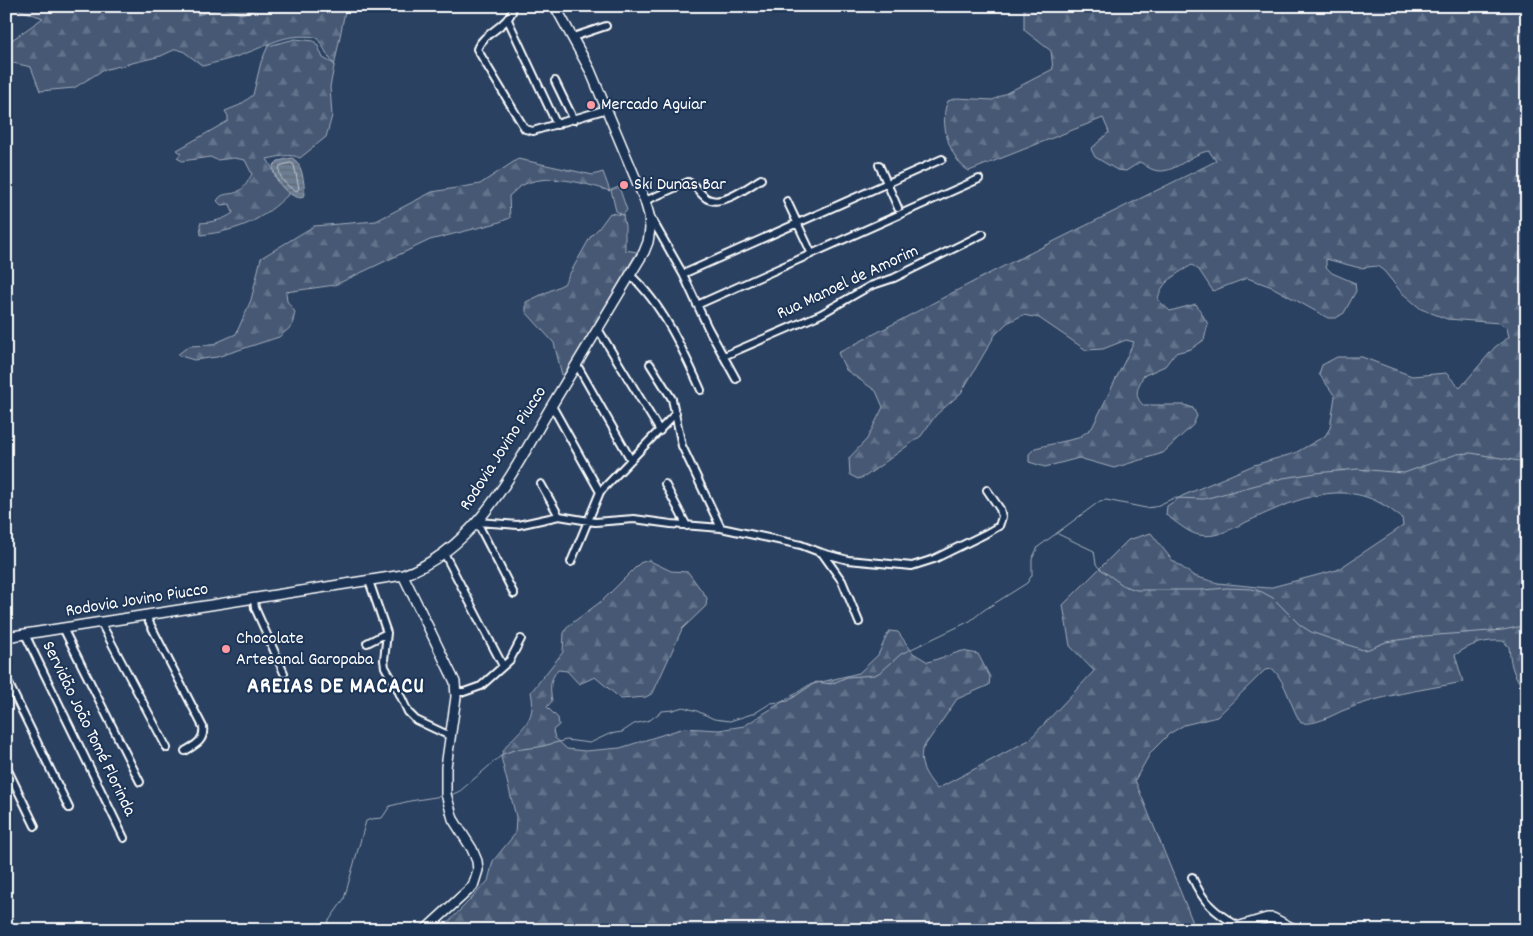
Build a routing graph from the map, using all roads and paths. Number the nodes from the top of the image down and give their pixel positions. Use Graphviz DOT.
graph roads {
  1 [pos="555,6"];
  2 [pos="512,12"];
  3 [pos="508,20"];
  4 [pos="606,26"];
  5 [pos="573,37"];
  6 [pos="556,80"];
  7 [pos="607,109"];
  8 [pos="574,120"];
  9 [pos="557,125"];
  10 [pos="942,158"];
  11 [pos="879,165"];
  12 [pos="761,179"];
  13 [pos="979,179"];
  14 [pos="887,183"];
  15 [pos="645,201"];
  16 [pos="787,201"];
  17 [pos="898,208"];
  18 [pos="649,215"];
  19 [pos="797,223"];
  20 [pos="983,234"];
  21 [pos="661,235"];
  22 [pos="648,242"];
  23 [pos="810,250"];
  24 [pos="683,274"];
  25 [pos="630,275"];
  26 [pos="697,305"];
  27 [pos="598,329"];
  28 [pos="724,356"];
  29 [pos="650,364"];
  30 [pos="577,365"];
  31 [pos="736,378"];
  32 [pos="701,390"];
  33 [pos="552,406"];
  34 [pos="676,413"];
  35 [pos="660,431"];
  36 [pos="631,460"];
  37 [pos="541,484"];
  38 [pos="665,484"];
  39 [pos="987,490"];
  40 [pos="600,492"];
  41 [pos="559,516"];
  42 [pos="588,520"];
  43 [pos="477,522"];
  44 [pos="687,526"];
  45 [pos="721,528"];
  46 [pos="444,553"];
  47 [pos="822,553"];
  48 [pos="571,562"];
  49 [pos="418,569"];
  50 [pos="403,575"];
  51 [pos="369,581"];
  52 [pos="412,594"];
  53 [pos="514,594"];
  54 [pos="254,600"];
  55 [pos="146,616"];
  56 [pos="859,622"];
  57 [pos="101,623"];
  58 [pos="63,628"];
  59 [pos="387,633"];
  60 [pos="25,634"];
  61 [pos="6,637"];
  62 [pos="521,639"];
  63 [pos="366,643"];
  64 [pos="503,666"];
  65 [pos="284,673"];
  66 [pos="6,678"];
  67 [pos="456,692"];
  68 [pos="450,736"];
  69 [pos="166,748"];
  70 [pos="185,751"];
  71 [pos="6,766"];
  72 [pos="140,782"];
  73 [pos="69,808"];
  74 [pos="35,826"];
  75 [pos="124,838"];
  76 [pos="1192,877"];
  77 [pos="1238,926"];
  78 [pos="425,930"];
  79 [pos="1227,930"];
  80 [pos="1296,930"];
  1 -- 5 [label="main road, Rodovia Jovino Piucco"];
  2 -- 3 [label="street"];
  3 -- 9 [label="street"];
  3 -- 9 [label="street"];
  4 -- 5 [label="street"];
  5 -- 7 [label="main road, Rodovia Jovino Piucco"];
  6 -- 8 [label="street"];
  7 -- 8 [label="street"];
  7 -- 15 [label="main road, Rodovia Jovino Piucco"];
  8 -- 9 [label="street"];
  10 -- 14 [label="street"];
  11 -- 14 [label="street"];
  12 -- 15 [label="street"];
  13 -- 26 [label="street"];
  14 -- 17 [label="street"];
  14 -- 19 [label="street"];
  15 -- 18 [label="main road, Rodovia Jovino Piucco"];
  16 -- 19 [label="street"];
  18 -- 21 [label="street"];
  18 -- 22 [label="main road, Rodovia Jovino Piucco"];
  19 -- 23 [label="street"];
  19 -- 24 [label="street"];
  20 -- 28 [label="street, Rua Manoel de Amorim"];
  21 -- 22 [label="street"];
  21 -- 24 [label="street"];
  22 -- 25 [label="main road, Rodovia Jovino Piucco"];
  24 -- 26 [label="street"];
  25 -- 27 [label="main road, Rodovia Jovino Piucco"];
  25 -- 32 [label="street"];
  26 -- 28 [label="street"];
  27 -- 30 [label="main road, Rodovia Jovino Piucco"];
  27 -- 35 [label="street"];
  28 -- 31 [label="street"];
  29 -- 34 [label="street"];
  30 -- 33 [label="main road, Rodovia Jovino Piucco"];
  30 -- 36 [label="street"];
  33 -- 40 [label="street"];
  33 -- 43 [label="main road, Rodovia Jovino Piucco"];
  34 -- 35 [label="street"];
  34 -- 45 [label="street"];
  35 -- 36 [label="street"];
  36 -- 40 [label="street"];
  37 -- 41 [label="street"];
  38 -- 44 [label="street"];
  39 -- 47 [label="street"];
  40 -- 42 [label="street"];
  41 -- 42 [label="street"];
  41 -- 43 [label="street"];
  42 -- 44 [label="street"];
  42 -- 48 [label="street"];
  43 -- 46 [label="main road, Rodovia Jovino Piucco"];
  43 -- 53 [label="street"];
  44 -- 45 [label="street"];
  45 -- 47 [label="street"];
  46 -- 49 [label="main road, Rodovia Jovino Piucco"];
  46 -- 64 [label="street"];
  47 -- 56 [label="street"];
  49 -- 50 [label="main road, Rodovia Jovino Piucco"];
  49 -- 52 [label="main road"];
  50 -- 51 [label="main road, Rodovia Jovino Piucco"];
  50 -- 52 [label="main road"];
  51 -- 54 [label="main road, Rodovia Jovino Piucco"];
  51 -- 59 [label="street"];
  52 -- 67 [label="main road"];
  54 -- 55 [label="main road, Rodovia Jovino Piucco"];
  54 -- 65 [label="street"];
  55 -- 57 [label="main road, Rodovia Jovino Piucco"];
  55 -- 70 [label="street"];
  57 -- 58 [label="main road, Rodovia Jovino Piucco"];
  57 -- 69 [label="street"];
  58 -- 60 [label="main road, Rodovia Jovino Piucco"];
  58 -- 72 [label="street"];
  59 -- 63 [label="street"];
  59 -- 68 [label="street"];
  60 -- 61 [label="main road, Rodovia Jovino Piucco"];
  60 -- 75 [label="street, Servidão João Tomé Florinda"];
  62 -- 64 [label="street"];
  64 -- 67 [label="street"];
  66 -- 73 [label="street"];
  67 -- 68 [label="main road"];
  68 -- 78 [label="main road"];
  71 -- 74 [label="street"];
  76 -- 77 [label="street"];
  77 -- 79 [label="main road"];
  77 -- 80 [label="main road"];
}
